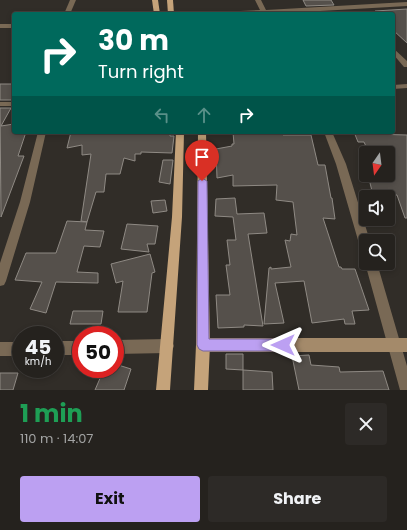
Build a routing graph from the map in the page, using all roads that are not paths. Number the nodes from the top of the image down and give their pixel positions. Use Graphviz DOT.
graph roads {
  1 [pos="73,0"];
  2 [pos="156,0"];
  3 [pos="170,0"];
  4 [pos="258,0"];
  5 [pos="345,0"];
  6 [pos="407,4"];
  7 [pos="351,6"];
  8 [pos="68,12"];
  9 [pos="157,12"];
  10 [pos="171,12"];
  11 [pos="264,12"];
  12 [pos="356,12"];
  13 [pos="0,26"];
  14 [pos="12,26"];
  15 [pos="395,52"];
  16 [pos="407,64"];
  17 [pos="407,86"];
  18 [pos="395,87"];
  19 [pos="0,104"];
  20 [pos="12,104"];
  21 [pos="42,134"];
  22 [pos="180,134"];
  23 [pos="202,134"];
  24 [pos="329,134"];
  25 [pos="362,234"];
  26 [pos="4,258"];
  27 [pos="374,270"];
  28 [pos="0,281"];
  29 [pos="203,345"];
  30 [pos="401,345"];
  31 [pos="167,346"];
  32 [pos="124,347"];
  33 [pos="0,349"];
  34 [pos="12,349"];
  35 [pos="163,390"];
  36 [pos="201,390"];
  37 [pos="407,390"];
  1 -- 8 [label="street"];
  2 -- 9 [label="main road"];
  3 -- 10 [label="main road"];
  4 -- 11 [label="street"];
  5 -- 7 [label="street"];
  6 -- 7 [label="street"];
  7 -- 11 [label="street"];
  7 -- 12 [label="street"];
  13 -- 14 [label="street"];
  15 -- 16 [label="street"];
  17 -- 18 [label="street"];
  19 -- 20 [label="street"];
  21 -- 26 [label="street"];
  22 -- 31 [label="main road"];
  23 -- 29 [label="main road"];
  24 -- 25 [label="street"];
  26 -- 28 [label="street"];
  27 -- 30 [label="street"];
  29 -- 30 [label="main road"];
  29 -- 36 [label="main road"];
  30 -- 37 [label="street"];
  31 -- 32 [label="street"];
  31 -- 35 [label="main road"];
  33 -- 34 [label="street"];
}
